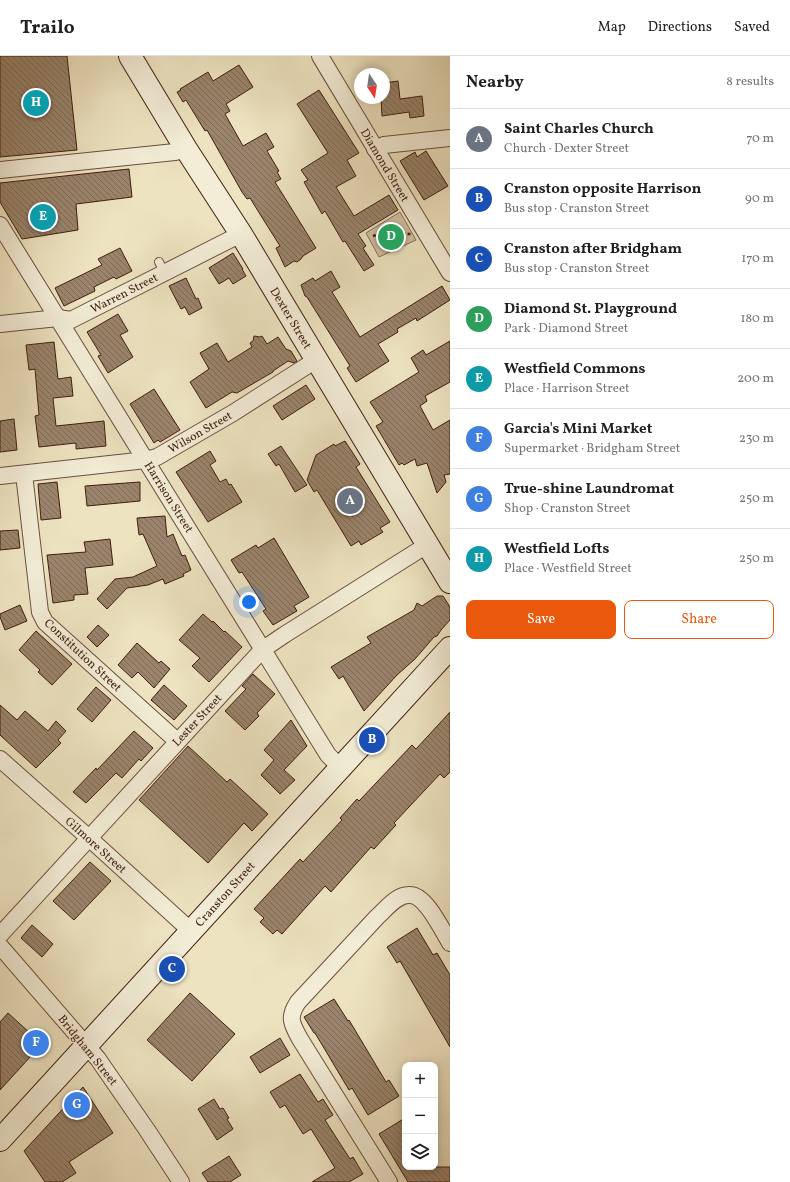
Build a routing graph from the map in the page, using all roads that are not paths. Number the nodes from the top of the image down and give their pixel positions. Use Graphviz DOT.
graph roads {
  1 [pos="130,56"];
  2 [pos="320,56"];
  3 [pos="450,138"];
  4 [pos="186,149"];
  5 [pos="375,149"];
  6 [pos="0,170"];
  7 [pos="0,225"];
  8 [pos="241,234"];
  9 [pos="450,273"];
  10 [pos="58,318"];
  11 [pos="0,324"];
  12 [pos="316,360"];
  13 [pos="146,460"];
  14 [pos="24,474"];
  15 [pos="0,476"];
  16 [pos="428,545"];
  17 [pos="450,582"];
  18 [pos="450,648"];
  19 [pos="262,650"];
  20 [pos="177,742"];
  21 [pos="0,759"];
  22 [pos="340,767"];
  23 [pos="89,838"];
  24 [pos="191,931"];
  25 [pos="0,935"];
  26 [pos="450,943"];
  27 [pos="0,946"];
  28 [pos="87,1046"];
  29 [pos="0,1140"];
  30 [pos="181,1182"];
  31 [pos="389,1182"];
  1 -- 4 [label="main road, Dexter Street"];
  2 -- 5 [label="street, Diamond Street"];
  3 -- 5 [label="street"];
  4 -- 6 [label="street"];
  4 -- 8 [label="main road, Dexter Street"];
  5 -- 9 [label="street, Diamond Street"];
  7 -- 10 [label="street, Harrison Street"];
  8 -- 10 [label="street, Warren Street"];
  8 -- 12 [label="main road, Dexter Street"];
  10 -- 11 [label="street, Warren Street"];
  10 -- 13 [label="street, Harrison Street"];
  12 -- 13 [label="street, Wilson Street"];
  12 -- 16 [label="main road, Dexter Street"];
  13 -- 14 [label="street, Wilson Street"];
  13 -- 19 [label="street, Harrison Street"];
  14 -- 15 [label="street, Wilson Street"];
  14 -- 20 [label="street, Constitution Street"];
  16 -- 17 [label="main road, Dexter Street"];
  16 -- 19 [label="street, Lester Street"];
  18 -- 22 [label="main road, Cranston Street"];
  19 -- 20 [label="street, Lester Street"];
  19 -- 22 [label="street, Harrison Street"];
  20 -- 23 [label="street, Lester Street"];
  21 -- 23 [label="street, Gilmore Street"];
  22 -- 24 [label="main road, Cranston Street"];
  23 -- 24 [label="street, Gilmore Street"];
  23 -- 25 [label="street, Lester Street"];
  24 -- 28 [label="main road, Cranston Street"];
  26 -- 31 [label="street"];
  27 -- 28 [label="street, Bridgham Street"];
  28 -- 29 [label="main road, Cranston Street"];
  28 -- 30 [label="street, Bridgham Street"];
}
